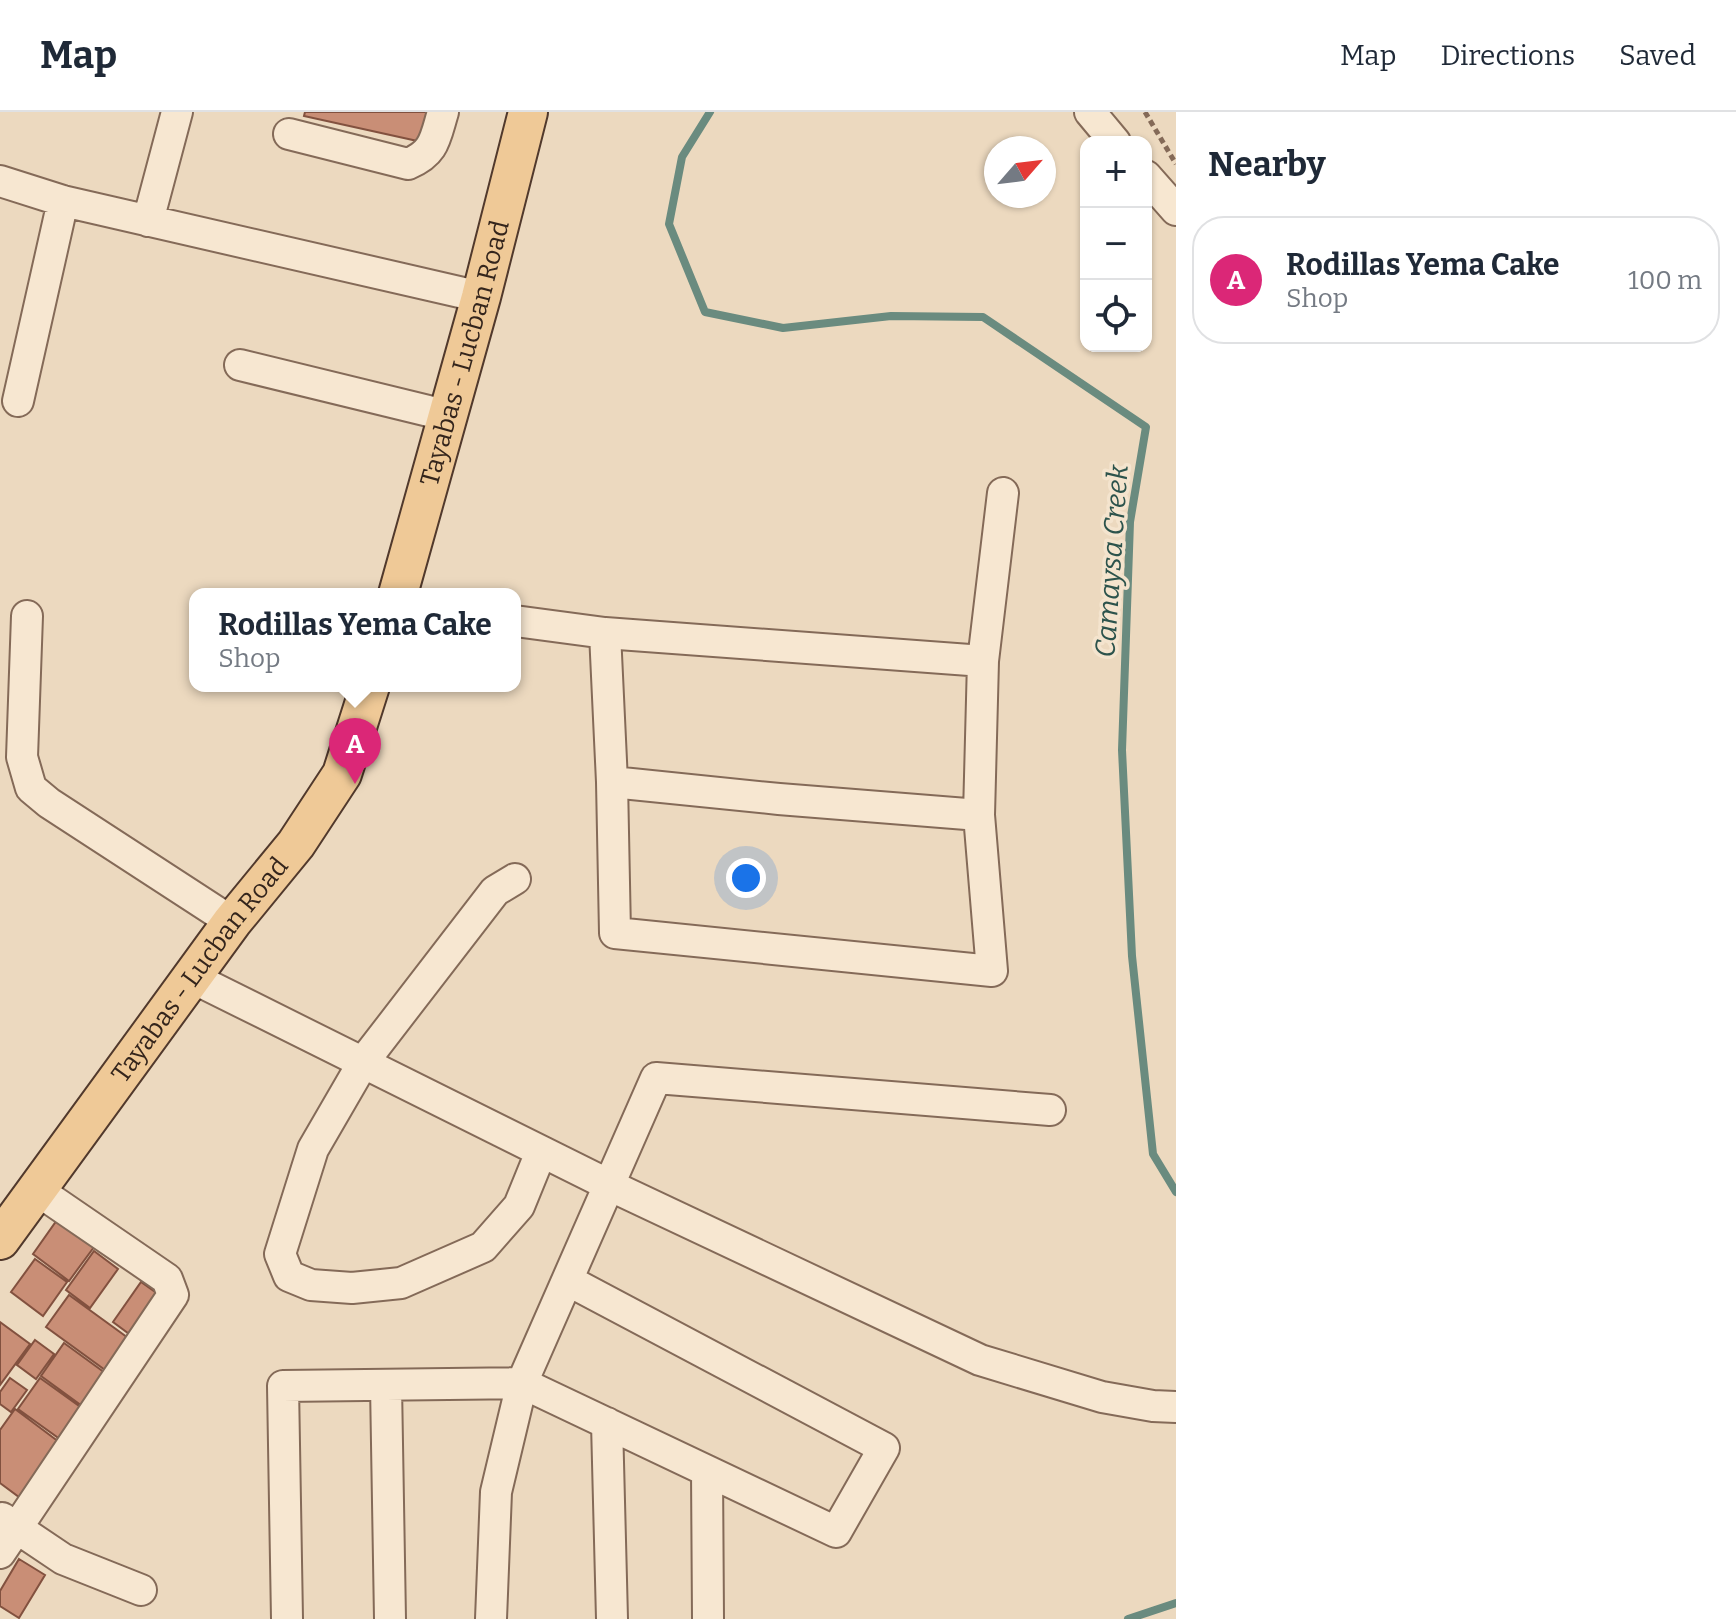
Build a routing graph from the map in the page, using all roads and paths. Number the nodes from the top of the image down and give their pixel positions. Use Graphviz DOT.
graph roads {
  1 [pos="177,112"];
  2 [pos="443,112"];
  3 [pos="528,112"];
  4 [pos="1090,112"];
  5 [pos="1145,112"];
  6 [pos="289,134"];
  7 [pos="1110,136"];
  8 [pos="1176,164"];
  9 [pos="0,181"];
  10 [pos="1152,183"];
  11 [pos="63,201"];
  12 [pos="1176,210"];
  13 [pos="148,221"];
  14 [pos="481,297"];
  15 [pos="240,365"];
  16 [pos="18,401"];
  17 [pos="449,416"];
  18 [pos="1003,493"];
  19 [pos="400,588"];
  20 [pos="27,616"];
  21 [pos="521,622"];
  22 [pos="605,633"];
  23 [pos="983,661"];
  24 [pos="368,692"];
  25 [pos="612,782"];
  26 [pos="979,815"];
  27 [pos="515,879"];
  28 [pos="232,922"];
  29 [pos="193,978"];
  30 [pos="364,1061"];
  31 [pos="1050,1110"];
  32 [pos="541,1152"];
  33 [pos="611,1186"];
  34 [pos="37,1190"];
  35 [pos="0,1240"];
  36 [pos="569,1281"];
  37 [pos="522,1383"];
  38 [pos="386,1385"];
  39 [pos="1176,1407"];
  40 [pos="607,1423"];
  41 [pos="707,1471"];
  42 [pos="9,1522"];
  43 [pos="0,1553"];
  44 [pos="141,1590"];
  45 [pos="287,1619"];
  46 [pos="390,1619"];
  47 [pos="491,1619"];
  48 [pos="612,1619"];
  49 [pos="708,1619"];
  1 -- 13 [label="street"];
  2 -- 6 [label="street"];
  3 -- 14 [label="main road, Tayabas - Lucban Road"];
  4 -- 7 [label="street"];
  5 -- 8 [label="path"];
  9 -- 11 [label="street"];
  10 -- 12 [label="street"];
  11 -- 13 [label="street"];
  11 -- 16 [label="street"];
  13 -- 14 [label="street"];
  14 -- 17 [label="main road, Tayabas - Lucban Road"];
  15 -- 17 [label="street"];
  17 -- 19 [label="main road, Tayabas - Lucban Road"];
  18 -- 23 [label="street"];
  20 -- 28 [label="street"];
  21 -- 22 [label="street"];
  22 -- 23 [label="street"];
  22 -- 25 [label="street"];
  23 -- 26 [label="street"];
  24 -- 28 [label="main road, Tayabas - Lucban Road"];
  25 -- 26 [label="street"];
  25 -- 26 [label="street"];
  27 -- 30 [label="street"];
  28 -- 29 [label="main road, Tayabas - Lucban Road"];
  29 -- 30 [label="street"];
  29 -- 34 [label="main road, Tayabas - Lucban Road"];
  30 -- 32 [label="street"];
  30 -- 32 [label="street"];
  31 -- 33 [label="street"];
  32 -- 33 [label="street"];
  33 -- 36 [label="street"];
  33 -- 39 [label="street"];
  34 -- 35 [label="main road, Tayabas - Lucban Road"];
  34 -- 42 [label="street"];
  36 -- 37 [label="street"];
  36 -- 41 [label="street"];
  37 -- 38 [label="street"];
  37 -- 40 [label="street"];
  37 -- 47 [label="street"];
  38 -- 45 [label="street"];
  38 -- 46 [label="street"];
  40 -- 41 [label="street"];
  40 -- 48 [label="street"];
  41 -- 49 [label="street"];
  42 -- 43 [label="street"];
  42 -- 44 [label="street"];
}
